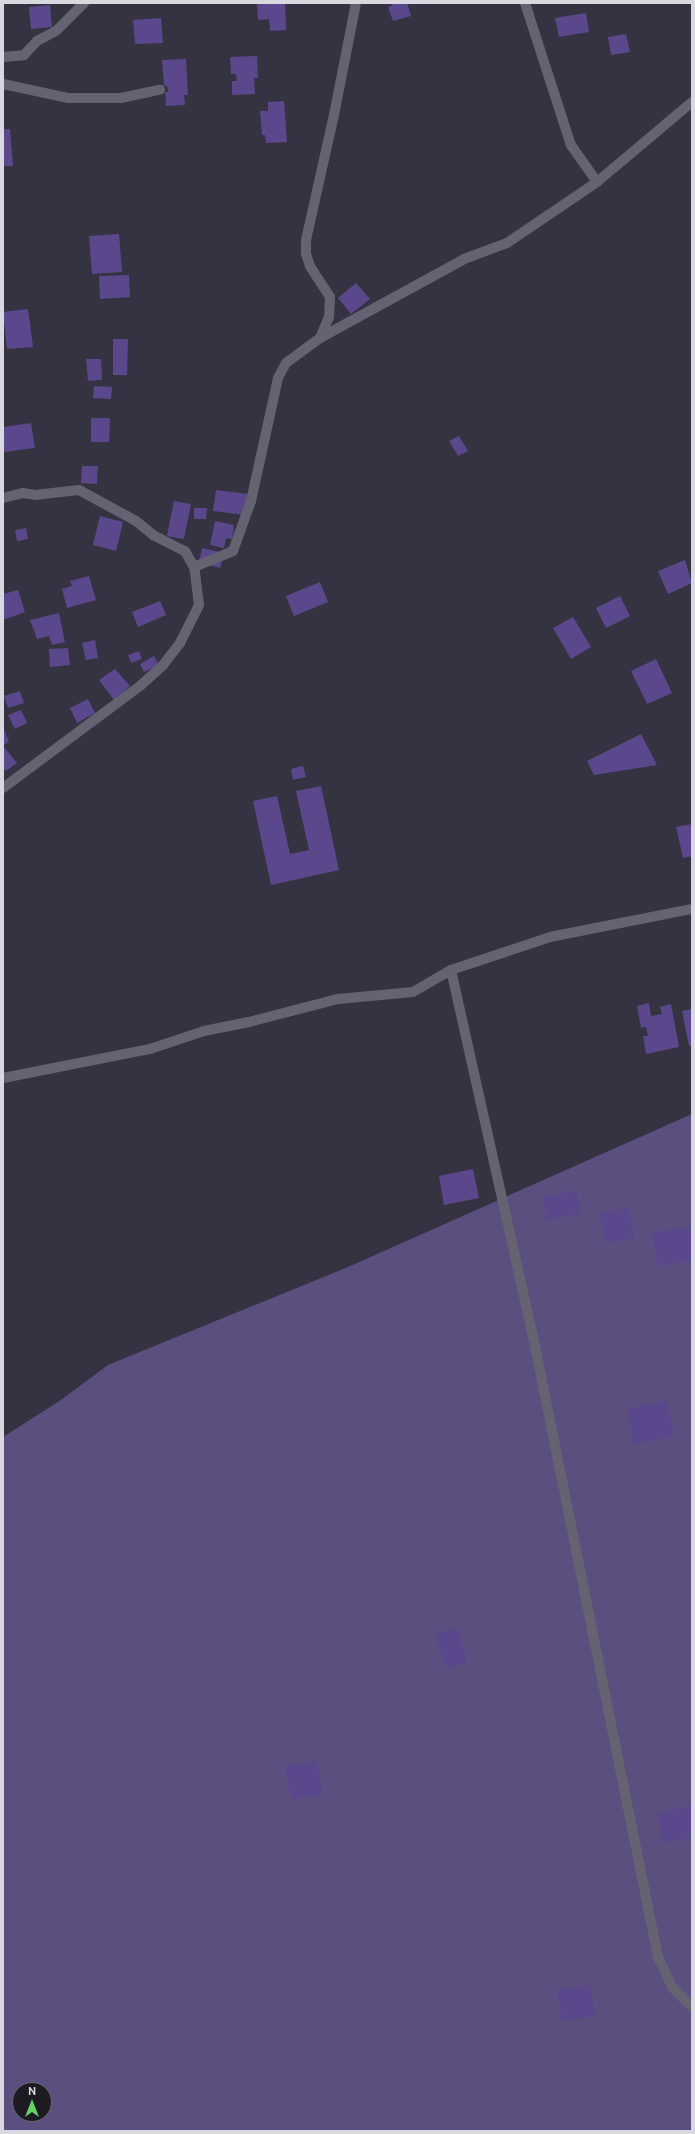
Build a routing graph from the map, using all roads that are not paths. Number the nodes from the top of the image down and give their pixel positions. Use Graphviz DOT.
graph roads {
  1 [pos="84,3"];
  2 [pos="356,3"];
  3 [pos="525,3"];
  4 [pos="3,57"];
  5 [pos="3,84"];
  6 [pos="160,90"];
  7 [pos="692,102"];
  8 [pos="597,182"];
  9 [pos="320,338"];
  10 [pos="3,498"];
  11 [pos="194,567"];
  12 [pos="3,788"];
  13 [pos="692,909"];
  14 [pos="451,970"];
  15 [pos="3,1078"];
  16 [pos="692,2007"];
  1 -- 4 [label="street"];
  2 -- 9 [label="street"];
  3 -- 8 [label="street"];
  5 -- 6 [label="street"];
  7 -- 8 [label="street"];
  8 -- 9 [label="street"];
  9 -- 11 [label="street"];
  10 -- 11 [label="street"];
  11 -- 12 [label="street"];
  13 -- 14 [label="street"];
  14 -- 15 [label="street"];
  14 -- 16 [label="street"];
}
